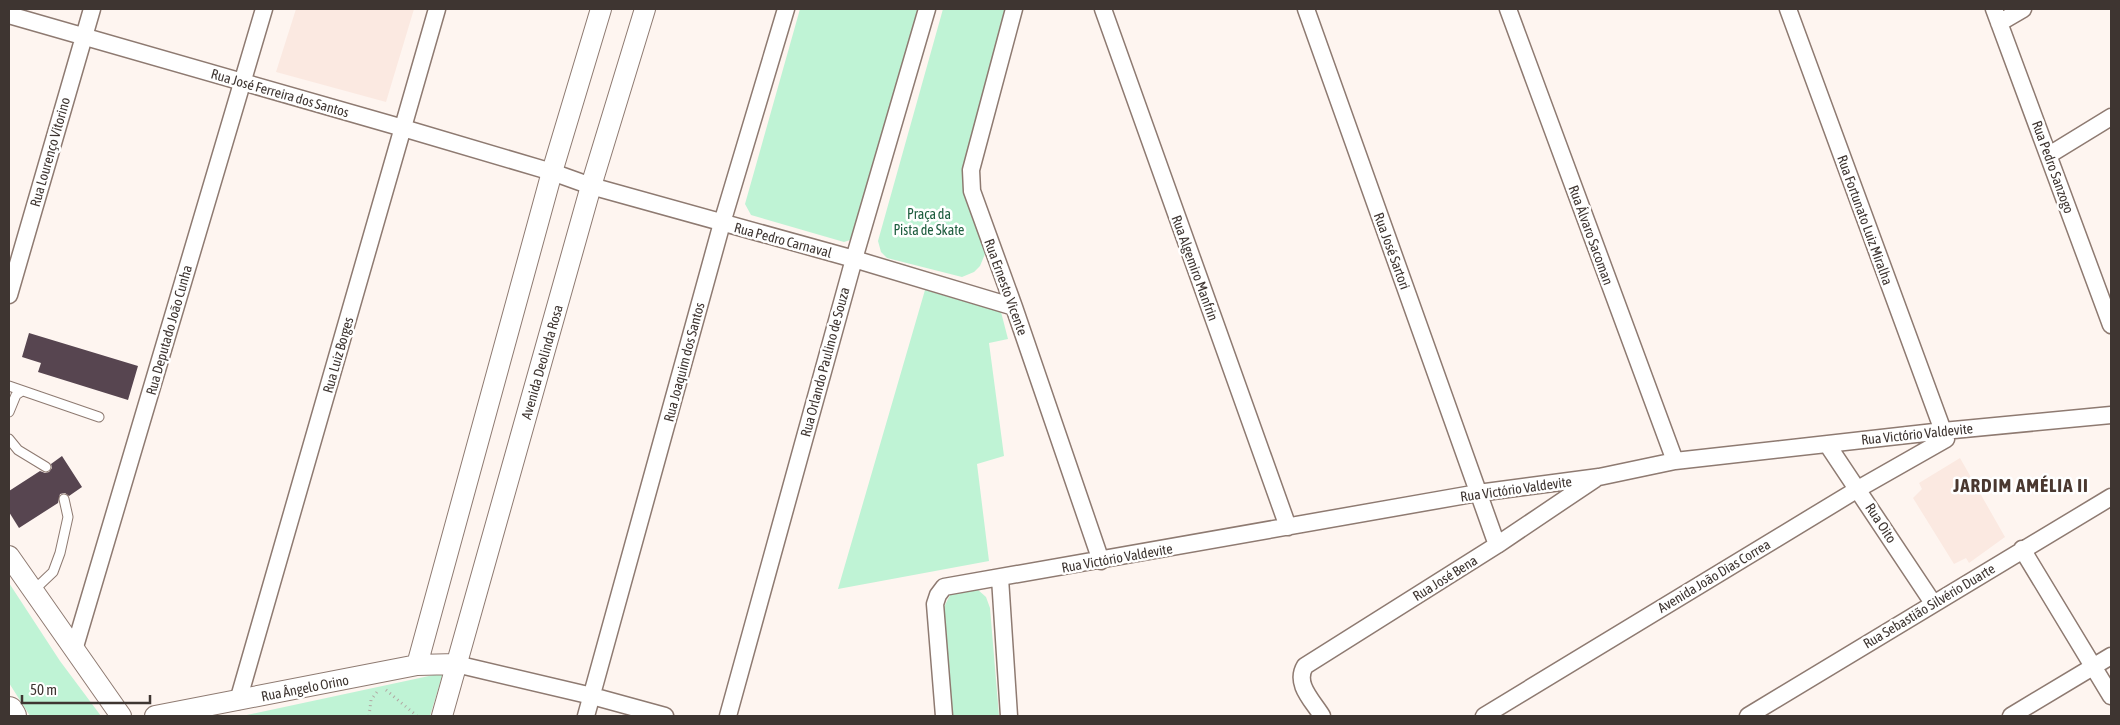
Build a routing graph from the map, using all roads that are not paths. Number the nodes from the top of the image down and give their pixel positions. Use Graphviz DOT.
graph roads {
  1 [pos="92,9"];
  2 [pos="264,9"];
  3 [pos="437,9"];
  4 [pos="601,9"];
  5 [pos="645,9"];
  6 [pos="786,9"];
  7 [pos="928,9"];
  8 [pos="1014,9"];
  9 [pos="1103,9"];
  10 [pos="1306,9"];
  11 [pos="1508,9"];
  12 [pos="1788,9"];
  13 [pos="2023,9"];
  14 [pos="9,15"];
  15 [pos="1997,16"];
  16 [pos="84,37"];
  17 [pos="242,82"];
  18 [pos="2111,117"];
  19 [pos="403,128"];
  20 [pos="2048,155"];
  21 [pos="552,172"];
  22 [pos="591,186"];
  23 [pos="722,223"];
  24 [pos="854,259"];
  25 [pos="2104,282"];
  26 [pos="9,295"];
  27 [pos="1014,307"];
  28 [pos="2111,325"];
  29 [pos="9,386"];
  30 [pos="22,391"];
  31 [pos="9,412"];
  32 [pos="2111,415"];
  33 [pos="98,417"];
  34 [pos="1944,435"];
  35 [pos="9,438"];
  36 [pos="1827,444"];
  37 [pos="1674,461"];
  38 [pos="46,467"];
  39 [pos="1599,477"];
  40 [pos="1858,489"];
  41 [pos="1478,493"];
  42 [pos="2111,497"];
  43 [pos="64,499"];
  44 [pos="1288,527"];
  45 [pos="1497,545"];
  46 [pos="2022,549"];
  47 [pos="9,556"];
  48 [pos="1101,561"];
  49 [pos="1000,578"];
  50 [pos="33,591"];
  51 [pos="1934,603"];
  52 [pos="74,650"];
  53 [pos="2111,656"];
  54 [pos="456,664"];
  55 [pos="417,665"];
  56 [pos="2093,666"];
  57 [pos="592,696"];
  58 [pos="2111,696"];
  59 [pos="238,701"];
  60 [pos="9,711"];
  61 [pos="12,716"];
  62 [pos="121,716"];
  63 [pos="154,716"];
  64 [pos="442,716"];
  65 [pos="586,716"];
  66 [pos="665,716"];
  67 [pos="728,716"];
  68 [pos="944,716"];
  69 [pos="1010,716"];
  70 [pos="1322,716"];
  71 [pos="1484,716"];
  72 [pos="1748,716"];
  73 [pos="2011,716"];
  1 -- 16 [label="street, Rua Lourenço Vitorino"];
  2 -- 17 [label="street, Rua Deputado João Cunha"];
  3 -- 19 [label="street, Rua Luiz Borges"];
  4 -- 21 [label="street"];
  5 -- 22 [label="street, Avenida Deolinda Rosa"];
  6 -- 23 [label="street, Rua Joaquim dos Santos"];
  7 -- 24 [label="street, Rua Orlando Paulino de Souza"];
  8 -- 27 [label="street, Rua Ernesto Vicente"];
  9 -- 44 [label="street, Rua Algemiro Manfrin"];
  10 -- 41 [label="street, Rua José Sartori"];
  11 -- 37 [label="street, Rua Álvaro Sacoman"];
  12 -- 34 [label="street, Rua Fortunato Luiz Miralha"];
  13 -- 15 [label="street"];
  14 -- 16 [label="street, Rua José Ferreira dos Santos"];
  15 -- 20 [label="street, Rua Pedro Sanzogo"];
  16 -- 17 [label="street, Rua José Ferreira dos Santos"];
  16 -- 26 [label="street, Rua Lourenço Vitorino"];
  17 -- 19 [label="street, Rua José Ferreira dos Santos"];
  17 -- 52 [label="street, Rua Deputado João Cunha"];
  18 -- 20 [label="street"];
  19 -- 21 [label="street, Rua José Ferreira dos Santos"];
  19 -- 59 [label="street, Rua Luiz Borges"];
  20 -- 25 [label="street, Rua Pedro Sanzogo"];
  21 -- 22 [label="street, Rua Pedro Carnaval"];
  21 -- 55 [label="street"];
  22 -- 23 [label="street, Rua Pedro Carnaval"];
  22 -- 54 [label="street, Avenida Deolinda Rosa"];
  23 -- 24 [label="street, Rua Pedro Carnaval"];
  23 -- 57 [label="street, Rua Joaquim dos Santos"];
  24 -- 27 [label="street, Rua Pedro Carnaval"];
  24 -- 67 [label="street, Rua Orlando Paulino de Souza"];
  25 -- 28 [label="street, Rua Pedro Sanzogo"];
  27 -- 48 [label="street, Rua Ernesto Vicente"];
  29 -- 30 [label="lane"];
  30 -- 31 [label="lane"];
  30 -- 33 [label="lane"];
  32 -- 34 [label="street, Rua Victório Valdevite"];
  34 -- 36 [label="street, Rua Victório Valdevite"];
  34 -- 40 [label="street, Avenida João Dias Correa"];
  35 -- 38 [label="lane"];
  36 -- 37 [label="street, Rua Victório Valdevite"];
  36 -- 40 [label="street, Rua Oito"];
  37 -- 39 [label="street, Rua Victório Valdevite"];
  39 -- 41 [label="street, Rua Victório Valdevite"];
  39 -- 45 [label="street, Rua José Bena"];
  40 -- 51 [label="street, Rua Oito"];
  40 -- 71 [label="street, Avenida João Dias Correa"];
  41 -- 44 [label="street, Rua Victório Valdevite"];
  41 -- 45 [label="street, Rua José Sartori"];
  42 -- 46 [label="street, Rua Sebastião Silvério Duarte"];
  43 -- 50 [label="lane"];
  44 -- 48 [label="street, Rua Victório Valdevite"];
  45 -- 70 [label="street, Rua José Bena"];
  46 -- 51 [label="street, Rua Sebastião Silvério Duarte"];
  46 -- 56 [label="street"];
  47 -- 50 [label="street"];
  48 -- 49 [label="street, Rua Victório Valdevite"];
  49 -- 68 [label="street, Rua Victório Valdevite"];
  49 -- 69 [label="street"];
  50 -- 52 [label="street"];
  51 -- 72 [label="street, Rua Sebastião Silvério Duarte"];
  52 -- 62 [label="street"];
  53 -- 56 [label="street"];
  54 -- 55 [label="street, Rua Ângelo Orino"];
  54 -- 57 [label="street"];
  54 -- 64 [label="street, Avenida Deolinda Rosa"];
  55 -- 59 [label="street, Rua Ângelo Orino"];
  56 -- 58 [label="street"];
  56 -- 73 [label="street"];
  57 -- 65 [label="street, Rua Joaquim dos Santos"];
  57 -- 66 [label="street"];
  59 -- 63 [label="street, Rua Ângelo Orino"];
  60 -- 61 [label="highway"];
}
